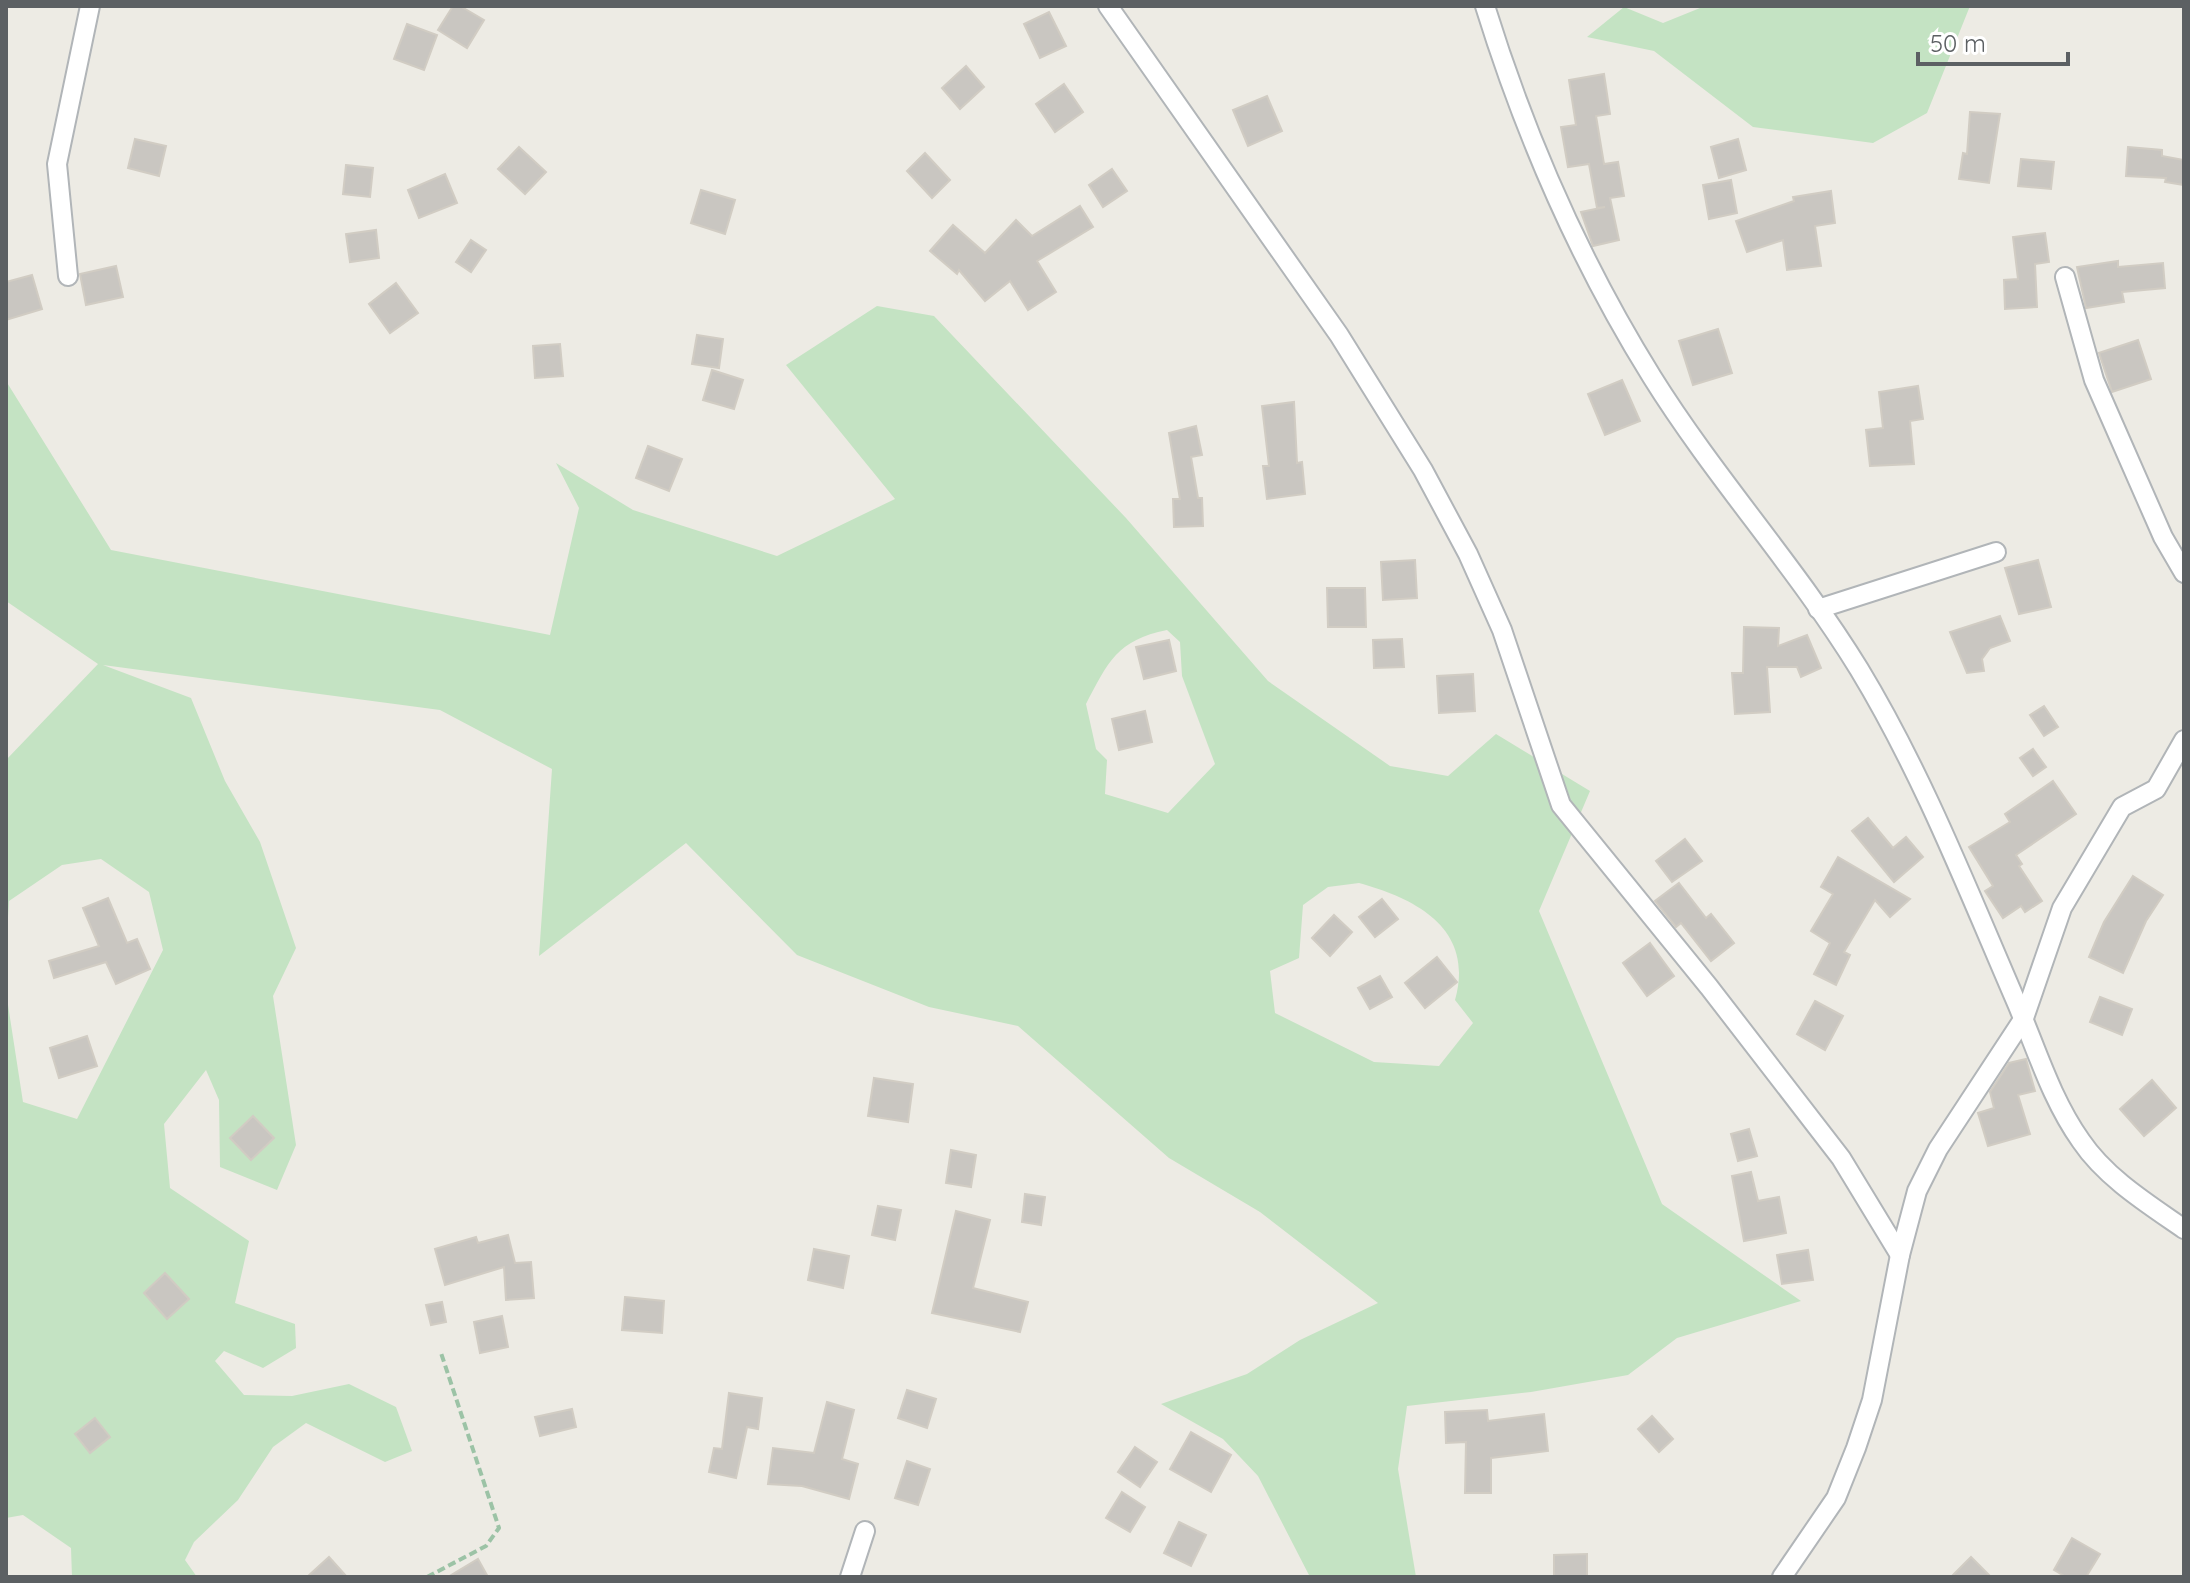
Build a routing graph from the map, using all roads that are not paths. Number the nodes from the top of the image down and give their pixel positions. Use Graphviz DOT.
graph roads {
  1 [pos="90,6"];
  2 [pos="1108,6"];
  3 [pos="1485,6"];
  4 [pos="68,276"];
  5 [pos="2065,277"];
  6 [pos="1996,552"];
  7 [pos="2184,573"];
  8 [pos="1818,609"];
  9 [pos="2184,740"];
  10 [pos="2024,1018"];
  11 [pos="2184,1229"];
  12 [pos="1900,1255"];
  13 [pos="865,1531"];
  14 [pos="850,1577"];
  15 [pos="1782,1577"];
  1 -- 4 [label="street"];
  2 -- 12 [label="street"];
  3 -- 8 [label="street"];
  5 -- 7 [label="street"];
  6 -- 8 [label="street"];
  8 -- 10 [label="street"];
  9 -- 10 [label="street"];
  10 -- 11 [label="street"];
  10 -- 12 [label="street"];
  12 -- 15 [label="street"];
  13 -- 14 [label="street"];
}
